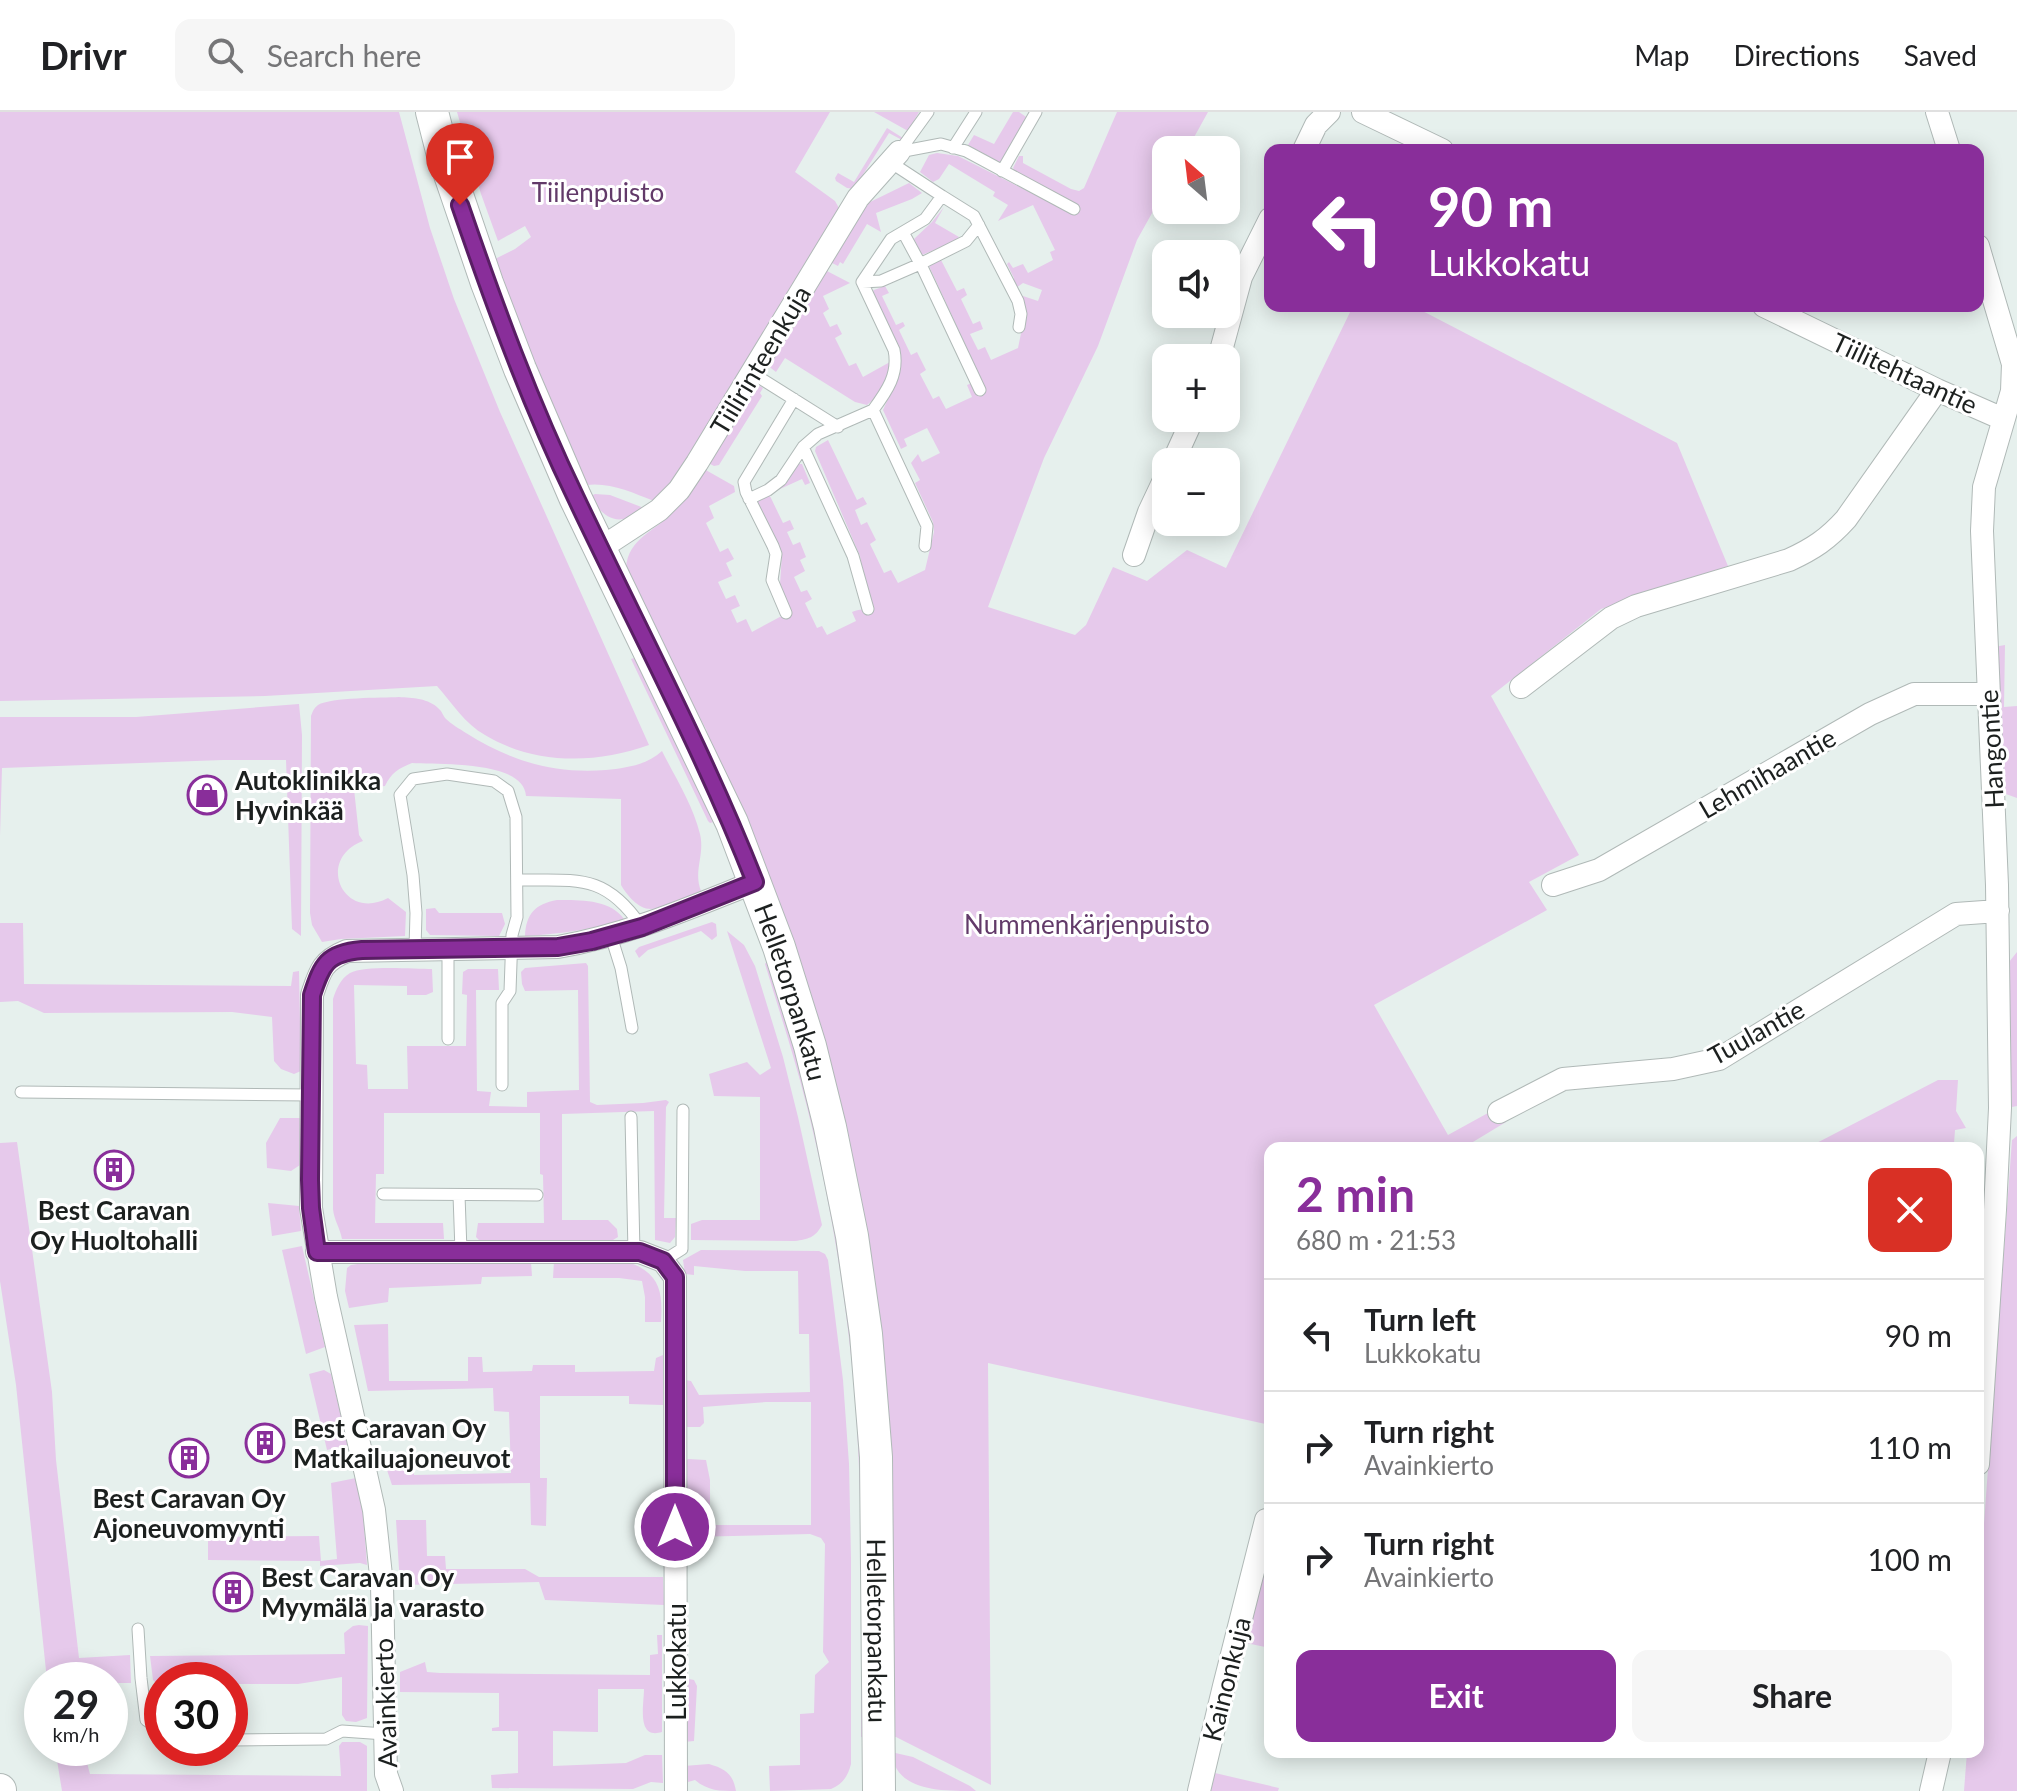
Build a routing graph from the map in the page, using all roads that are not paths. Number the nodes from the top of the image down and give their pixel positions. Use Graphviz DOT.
graph roads {
  1 [pos="432,112"];
  2 [pos="928,112"];
  3 [pos="976,112"];
  4 [pos="1036,112"];
  5 [pos="1329,112"];
  6 [pos="1363,112"];
  7 [pos="1937,112"];
  8 [pos="1307,144"];
  9 [pos="1430,144"];
  10 [pos="1947,144"];
  11 [pos="953,148"];
  12 [pos="894,157"];
  13 [pos="1002,171"];
  14 [pos="942,196"];
  15 [pos="1074,209"];
  16 [pos="979,225"];
  17 [pos="1264,231"];
  18 [pos="903,232"];
  19 [pos="920,264"];
  20 [pos="1984,266"];
  21 [pos="862,282"];
  22 [pos="1776,312"];
  23 [pos="1019,327"];
  24 [pos="1223,344"];
  25 [pos="752,373"];
  26 [pos="980,390"];
  27 [pos="1937,390"];
  28 [pos="794,399"];
  29 [pos="873,410"];
  30 [pos="2003,419"];
  31 [pos="838,427"];
  32 [pos="803,447"];
  33 [pos="749,499"];
  34 [pos="1152,506"];
  35 [pos="925,546"];
  36 [pos="601,548"];
  37 [pos="1134,555"];
  38 [pos="868,609"];
  39 [pos="786,613"];
  40 [pos="1521,687"];
  41 [pos="1988,694"];
  42 [pos="517,880"];
  43 [pos="755,882"];
  44 [pos="1553,885"];
  45 [pos="1998,911"];
  46 [pos="642,927"];
  47 [pos="611,936"];
  48 [pos="2008,937"];
  49 [pos="513,948"];
  50 [pos="415,949"];
  51 [pos="448,949"];
  52 [pos="632,1028"];
  53 [pos="448,1039"];
  54 [pos="502,1085"];
  55 [pos="21,1092"];
  56 [pos="311,1095"];
  57 [pos="683,1110"];
  58 [pos="1499,1112"];
  59 [pos="631,1117"];
  60 [pos="383,1194"];
  61 [pos="459,1195"];
  62 [pos="537,1195"];
  63 [pos="461,1251"];
  64 [pos="317,1252"];
  65 [pos="634,1252"];
  66 [pos="663,1261"];
  67 [pos="1984,1338"];
  68 [pos="1264,1528"];
  69 [pos="138,1629"];
  70 [pos="144,1697"];
  71 [pos="385,1734"];
  72 [pos="248,1740"];
  73 [pos="1939,1758"];
  74 [pos="392,1791"];
  75 [pos="676,1791"];
  76 [pos="879,1791"];
  77 [pos="1199,1791"];
  78 [pos="1931,1791"];
  1 -- 36 [label="street, Helletorpankatu"];
  2 -- 12 [label="lane"];
  3 -- 11 [label="lane"];
  4 -- 13 [label="lane"];
  5 -- 8 [label="street"];
  6 -- 9 [label="street"];
  7 -- 10 [label="street"];
  11 -- 12 [label="lane"];
  11 -- 13 [label="lane"];
  12 -- 14 [label="lane"];
  12 -- 25 [label="street, Tiilirinteenkuja"];
  13 -- 15 [label="lane"];
  14 -- 16 [label="lane"];
  14 -- 18 [label="lane"];
  16 -- 19 [label="lane"];
  16 -- 23 [label="lane"];
  17 -- 24 [label="street"];
  18 -- 19 [label="lane"];
  18 -- 21 [label="lane"];
  19 -- 21 [label="lane"];
  19 -- 26 [label="lane"];
  20 -- 30 [label="street, Hangontie"];
  21 -- 29 [label="lane"];
  22 -- 27 [label="street, Tiilitehtaantie"];
  25 -- 28 [label="lane"];
  25 -- 36 [label="street, Tiilirinteenkuja"];
  27 -- 30 [label="street, Tiilitehtaantie"];
  27 -- 40 [label="street"];
  28 -- 31 [label="lane"];
  28 -- 33 [label="lane"];
  29 -- 31 [label="lane"];
  29 -- 35 [label="lane"];
  30 -- 41 [label="street, Hangontie"];
  31 -- 32 [label="lane"];
  32 -- 33 [label="lane"];
  32 -- 38 [label="lane"];
  33 -- 39 [label="lane"];
  34 -- 37 [label="street"];
  36 -- 43 [label="street, Helletorpankatu"];
  41 -- 44 [label="street, Lehmihaantie"];
  41 -- 45 [label="street, Hangontie"];
  42 -- 46 [label="lane"];
  42 -- 49 [label="lane"];
  42 -- 50 [label="lane"];
  43 -- 46 [label="street, Avainkierto"];
  43 -- 76 [label="street, Helletorpankatu"];
  45 -- 48 [label="street, Hangontie"];
  45 -- 58 [label="street, Tuulantie"];
  46 -- 47 [label="street, Avainkierto"];
  47 -- 49 [label="street, Avainkierto"];
  47 -- 52 [label="lane"];
  48 -- 67 [label="street, Hangontie"];
  49 -- 51 [label="street, Avainkierto"];
  49 -- 54 [label="lane"];
  50 -- 51 [label="street, Avainkierto"];
  50 -- 56 [label="street, Avainkierto"];
  51 -- 53 [label="lane"];
  55 -- 56 [label="lane"];
  56 -- 64 [label="street, Avainkierto"];
  57 -- 66 [label="lane"];
  59 -- 65 [label="lane"];
  60 -- 61 [label="lane"];
  61 -- 62 [label="lane"];
  61 -- 63 [label="lane"];
  63 -- 64 [label="street"];
  63 -- 65 [label="street"];
  64 -- 71 [label="street, Avainkierto"];
  65 -- 66 [label="street"];
  66 -- 75 [label="street, Lukkokatu"];
  68 -- 77 [label="street, Kainonkuja"];
  69 -- 70 [label="lane"];
  71 -- 72 [label="lane"];
  71 -- 74 [label="street, Avainkierto"];
  73 -- 78 [label="street"];
}
